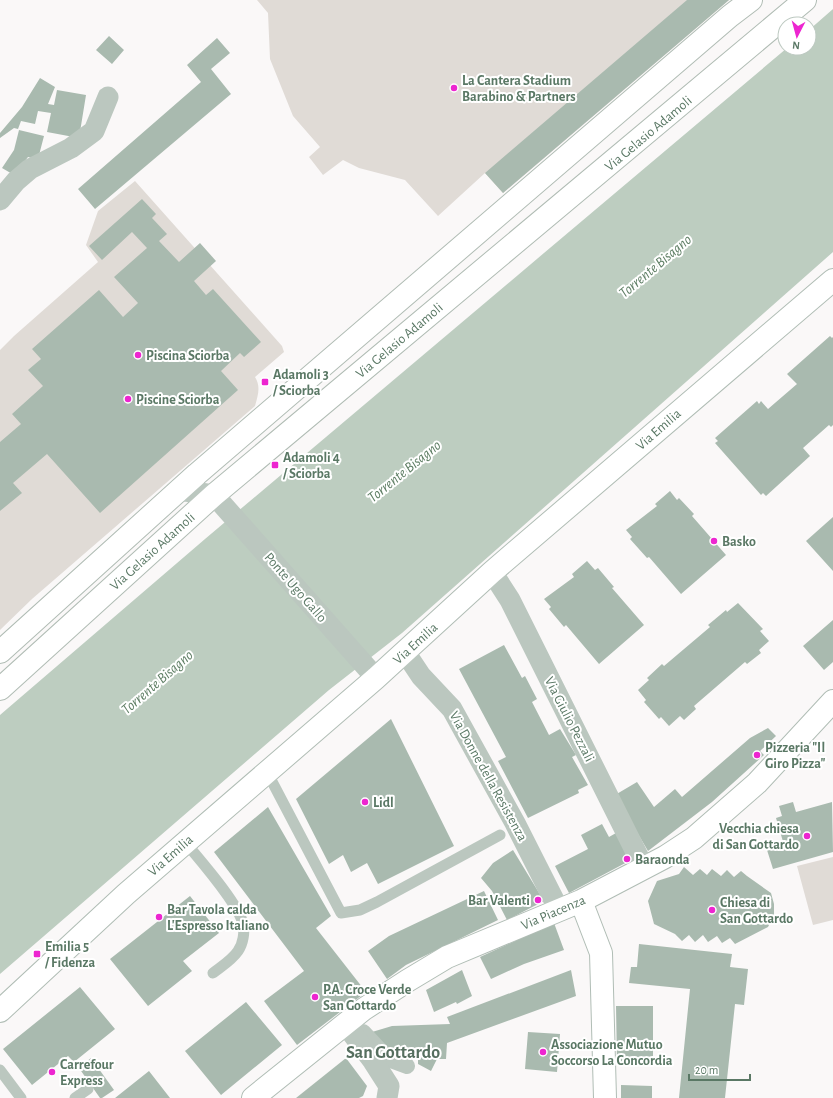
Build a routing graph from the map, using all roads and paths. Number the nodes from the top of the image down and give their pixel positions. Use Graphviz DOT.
graph roads {
  1 [pos="751,0"];
  2 [pos="805,0"];
  3 [pos="108,97"];
  4 [pos="0,200"];
  5 [pos="833,280"];
  6 [pos="178,490"];
  7 [pos="220,501"];
  8 [pos="492,572"];
  9 [pos="8,641"];
  10 [pos="0,652"];
  11 [pos="405,652"];
  12 [pos="371,672"];
  13 [pos="0,689"];
  14 [pos="833,701"];
  15 [pos="267,772"];
  16 [pos="500,836"];
  17 [pos="185,842"];
  18 [pos="644,868"];
  19 [pos="581,901"];
  20 [pos="559,910"];
  21 [pos="213,973"];
  22 [pos="0,1011"];
  23 [pos="349,1021"];
  24 [pos="407,1066"];
  25 [pos="0,1070"];
  26 [pos="88,1089"];
  27 [pos="21,1098"];
  28 [pos="75,1098"];
  29 [pos="253,1098"];
  30 [pos="387,1098"];
  31 [pos="605,1098"];
  1 -- 6 [label="main road, Via Gelasio Adamoli"];
  2 -- 7 [label="main road, Via Gelasio Adamoli"];
  3 -- 4 [label="street"];
  5 -- 8 [label="main road, Via Emilia"];
  6 -- 7 [label="street"];
  6 -- 9 [label="main road, Via Gelasio Adamoli"];
  7 -- 12 [label="street, Ponte Ugo Gallo"];
  7 -- 13 [label="main road, Via Gelasio Adamoli"];
  8 -- 11 [label="main road, Via Emilia"];
  8 -- 18 [label="street, Via Giulio Pezzali"];
  9 -- 10 [label="main road, Via Gelasio Adamoli"];
  11 -- 12 [label="main road, Via Emilia"];
  11 -- 20 [label="street, Via Donne della Resistenza"];
  12 -- 15 [label="main road, Via Emilia"];
  14 -- 18 [label="main road, Via Piacenza"];
  15 -- 16 [label="lane"];
  15 -- 17 [label="main road, Via Emilia"];
  17 -- 21 [label="lane"];
  17 -- 22 [label="main road, Via Emilia"];
  18 -- 19 [label="main road, Via Piacenza"];
  19 -- 20 [label="main road, Via Piacenza"];
  19 -- 31 [label="main road"];
  20 -- 23 [label="main road, Via Piacenza"];
  23 -- 24 [label="street"];
  23 -- 29 [label="main road, Via Piacenza"];
  23 -- 30 [label="street"];
  25 -- 27 [label="lane"];
  26 -- 28 [label="lane"];
}
